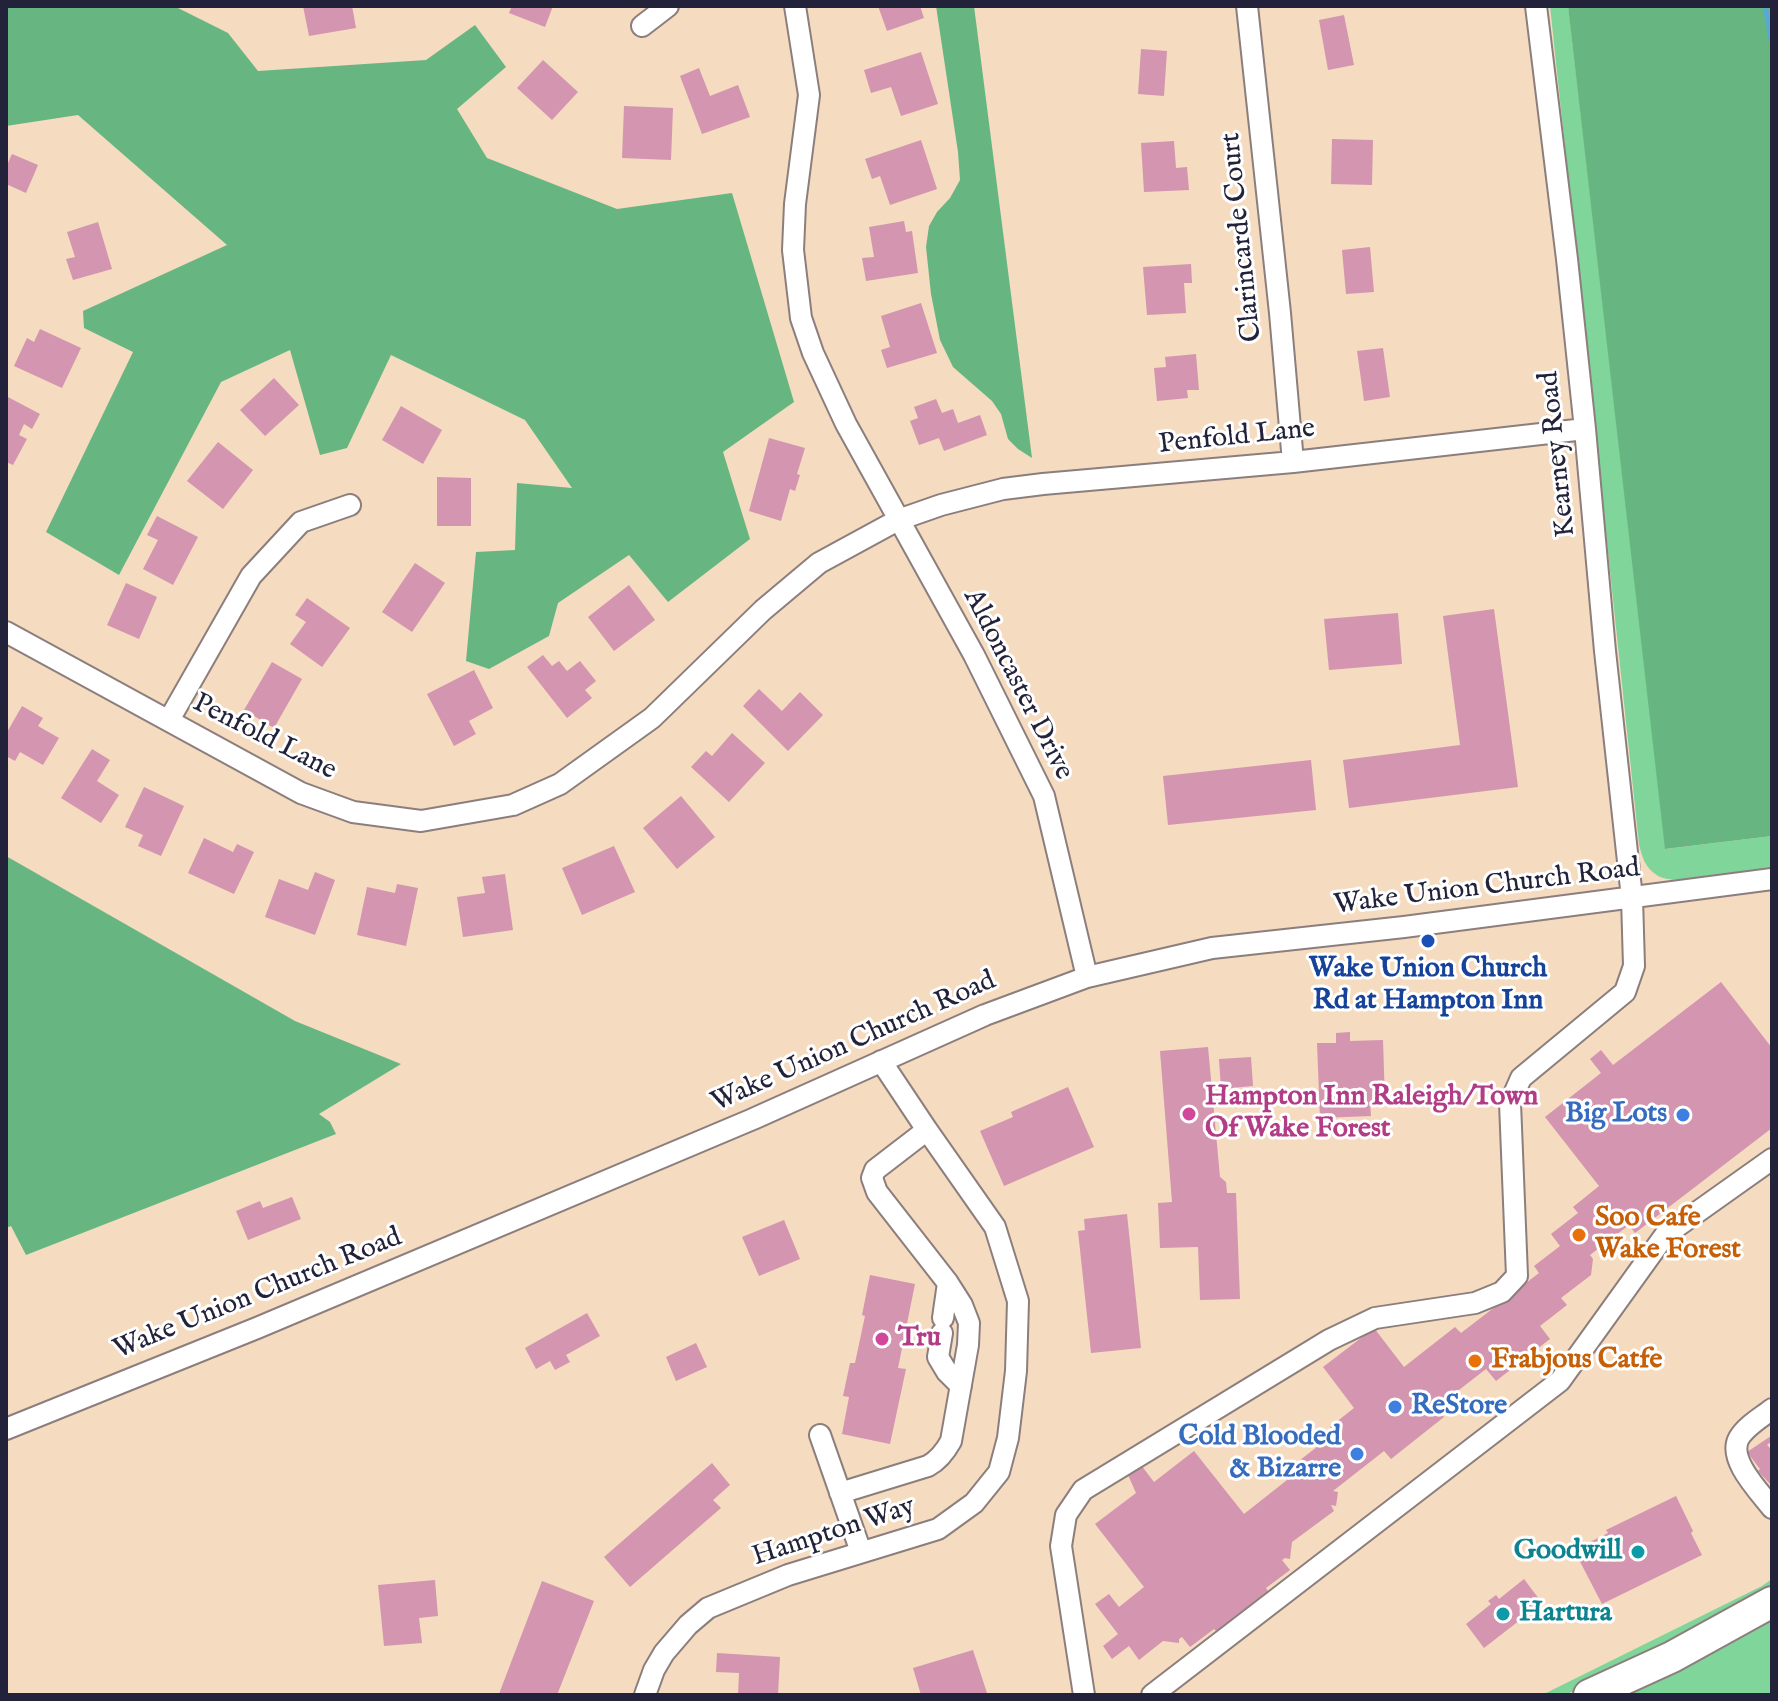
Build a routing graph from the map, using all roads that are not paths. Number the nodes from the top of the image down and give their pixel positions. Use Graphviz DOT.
graph roads {
  1 [pos="668,6"];
  2 [pos="795,6"];
  3 [pos="1247,6"];
  4 [pos="1536,6"];
  5 [pos="642,26"];
  6 [pos="1585,429"];
  7 [pos="1293,462"];
  8 [pos="350,505"];
  9 [pos="898,520"];
  10 [pos="6,632"];
  11 [pos="169,720"];
  12 [pos="1772,879"];
  13 [pos="1632,898"];
  14 [pos="1087,977"];
  15 [pos="881,1061"];
  16 [pos="927,1130"];
  17 [pos="1772,1159"];
  18 [pos="948,1283"];
  19 [pos="961,1386"];
  20 [pos="1772,1409"];
  21 [pos="6,1429"];
  22 [pos="820,1435"];
  23 [pos="840,1493"];
  24 [pos="1772,1508"];
  25 [pos="861,1552"];
  26 [pos="1772,1602"];
  27 [pos="645,1695"];
  28 [pos="1084,1695"];
  29 [pos="1152,1695"];
  30 [pos="1589,1695"];
  1 -- 5 [label="street"];
  2 -- 9 [label="street"];
  3 -- 7 [label="street, Clarincarde Court"];
  4 -- 6 [label="street, Kearney Road"];
  6 -- 7 [label="street, Penfold Lane"];
  6 -- 13 [label="street, Kearney Road"];
  7 -- 9 [label="street, Penfold Lane"];
  8 -- 11 [label="street"];
  9 -- 11 [label="street, Penfold Lane"];
  9 -- 14 [label="street, Aldoncaster Drive"];
  10 -- 11 [label="street, Penfold Lane"];
  12 -- 13 [label="street, Wake Union Church Road"];
  13 -- 14 [label="street, Wake Union Church Road"];
  13 -- 28 [label="street, Kearney Road"];
  14 -- 15 [label="street, Wake Union Church Road"];
  15 -- 16 [label="street, Hampton Way"];
  15 -- 21 [label="street, Wake Union Church Road"];
  16 -- 18 [label="street"];
  16 -- 25 [label="street, Hampton Way"];
  17 -- 29 [label="street"];
  18 -- 19 [label="street"];
  18 -- 19 [label="street"];
  19 -- 23 [label="street"];
  20 -- 24 [label="street"];
  22 -- 23 [label="street"];
  23 -- 25 [label="street"];
  25 -- 27 [label="street, Hampton Way"];
  26 -- 30 [label="highway"];
}
